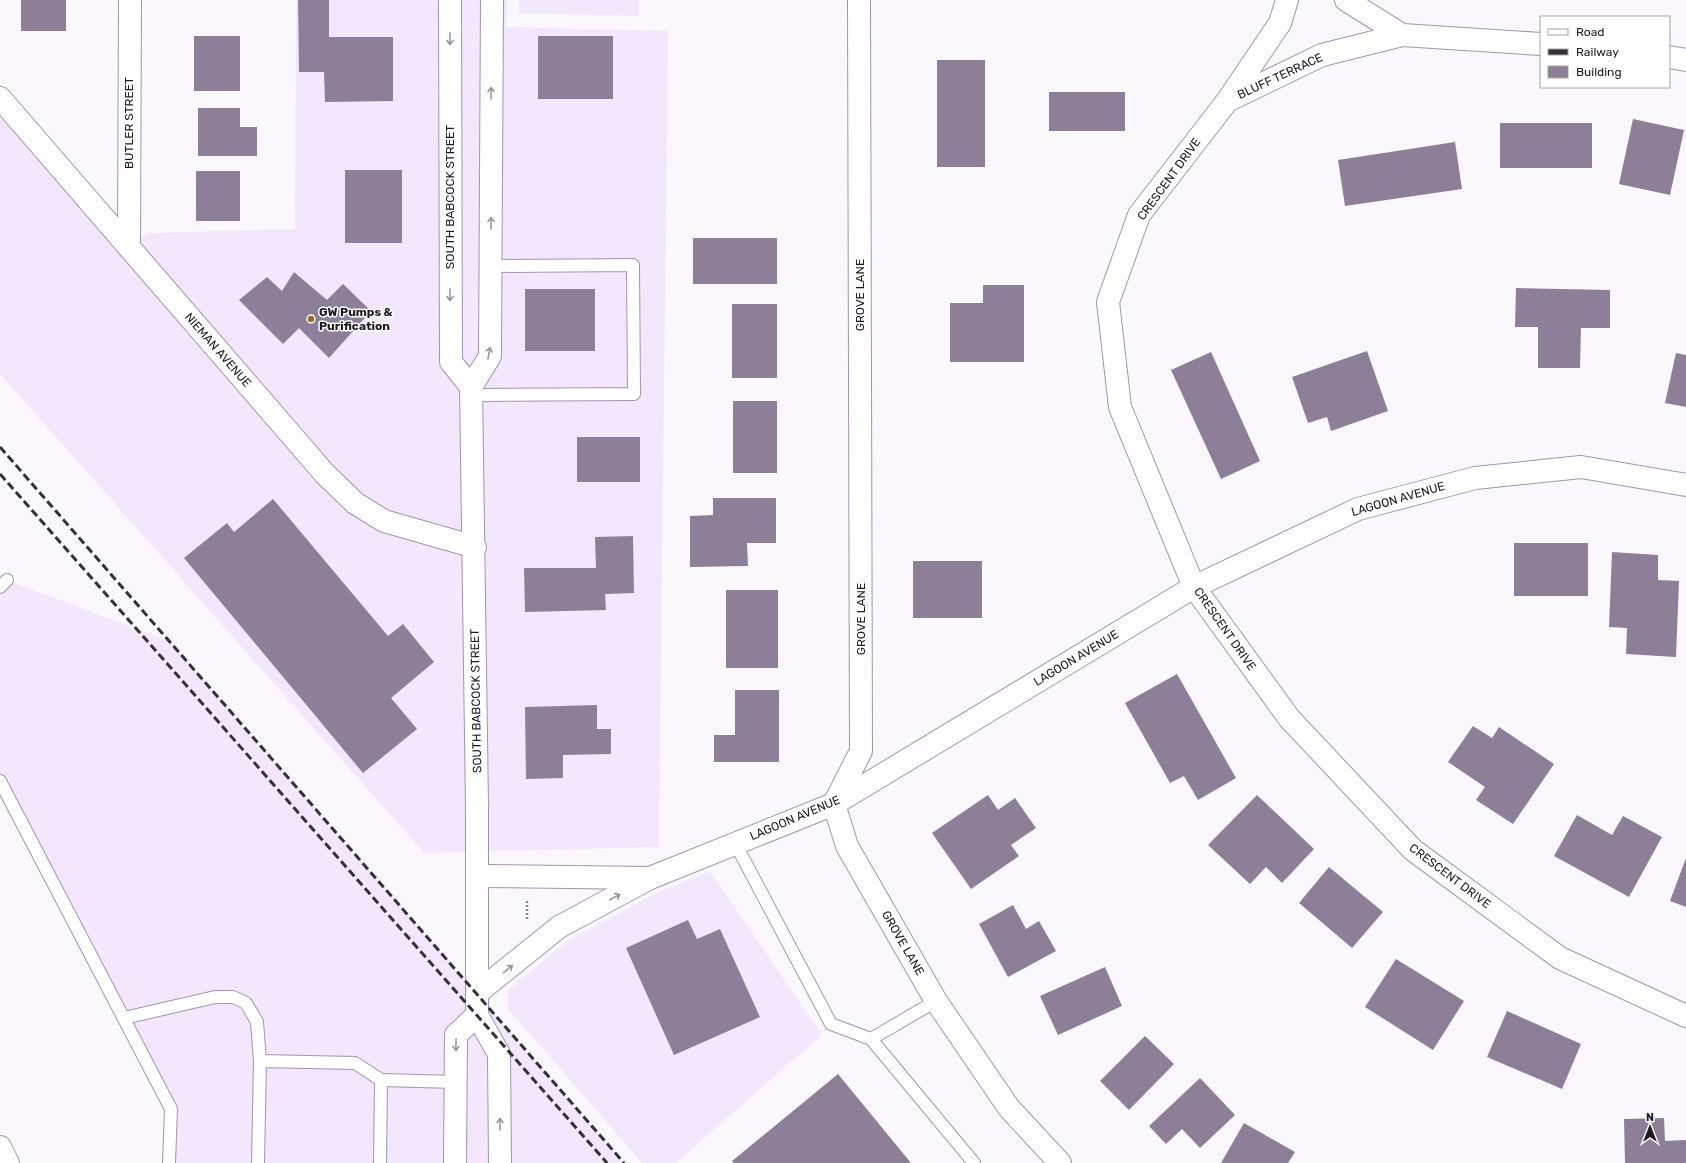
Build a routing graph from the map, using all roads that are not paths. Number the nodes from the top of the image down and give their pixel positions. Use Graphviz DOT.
graph roads {
  1 [pos="130,0"];
  2 [pos="450,0"];
  3 [pos="492,0"];
  4 [pos="859,0"];
  5 [pos="1287,0"];
  6 [pos="1346,0"];
  7 [pos="1402,35"];
  8 [pos="1540,44"];
  9 [pos="1670,57"];
  10 [pos="1686,60"];
  11 [pos="0,98"];
  12 [pos="1228,100"];
  13 [pos="129,246"];
  14 [pos="491,266"];
  15 [pos="472,391"];
  16 [pos="1686,485"];
  17 [pos="475,547"];
  18 [pos="1194,587"];
  19 [pos="0,781"];
  20 [pos="834,804"];
  21 [pos="735,843"];
  22 [pos="478,876"];
  23 [pos="650,878"];
  24 [pos="477,993"];
  25 [pos="936,1001"];
  26 [pos="477,1015"];
  27 [pos="1686,1016"];
  28 [pos="124,1018"];
  29 [pos="871,1038"];
  30 [pos="260,1061"];
  31 [pos="381,1080"];
  32 [pos="456,1082"];
  33 [pos="0,1147"];
  34 [pos="8,1163"];
  35 [pos="168,1163"];
  36 [pos="258,1163"];
  37 [pos="380,1163"];
  38 [pos="456,1163"];
  39 [pos="500,1163"];
  40 [pos="974,1163"];
  41 [pos="1060,1163"];
  1 -- 13 [label="street, BUTLER STREET"];
  2 -- 15 [label="street, SOUTH BABCOCK STREET, one-way"];
  14 -- 3 [label="street, one-way"];
  4 -- 20 [label="street, GROVE LANE"];
  5 -- 12 [label="street, CRESCENT DRIVE"];
  6 -- 7 [label="street, BLUFF TERRACE"];
  7 -- 8 [label="street, BLUFF TERRACE"];
  7 -- 12 [label="street, BLUFF TERRACE"];
  9 -- 10 [label="street"];
  11 -- 13 [label="street, NIEMAN AVENUE"];
  12 -- 18 [label="street, CRESCENT DRIVE"];
  13 -- 17 [label="street, NIEMAN AVENUE"];
  15 -- 14 [label="street, one-way"];
  14 -- 15 [label="lane"];
  15 -- 17 [label="street, SOUTH BABCOCK STREET"];
  16 -- 18 [label="street, LAGOON AVENUE"];
  17 -- 22 [label="street, SOUTH BABCOCK STREET"];
  18 -- 20 [label="street, LAGOON AVENUE"];
  18 -- 27 [label="street, CRESCENT DRIVE"];
  19 -- 28 [label="lane"];
  20 -- 21 [label="street, LAGOON AVENUE"];
  20 -- 25 [label="street, GROVE LANE"];
  21 -- 23 [label="street, LAGOON AVENUE"];
  21 -- 29 [label="lane"];
  22 -- 23 [label="street, LAGOON AVENUE"];
  22 -- 24 [label="street, SOUTH BABCOCK STREET"];
  24 -- 23 [label="street, one-way"];
  24 -- 26 [label="street, SOUTH BABCOCK STREET"];
  25 -- 29 [label="lane"];
  25 -- 41 [label="street, GROVE LANE"];
  26 -- 32 [label="street, one-way"];
  39 -- 26 [label="street, SOUTH BABCOCK STREET, one-way"];
  28 -- 30 [label="lane"];
  28 -- 35 [label="lane"];
  29 -- 40 [label="lane"];
  30 -- 31 [label="lane"];
  30 -- 36 [label="lane"];
  31 -- 32 [label="lane"];
  31 -- 37 [label="lane"];
  32 -- 38 [label="street"];
  33 -- 34 [label="street"];
}
